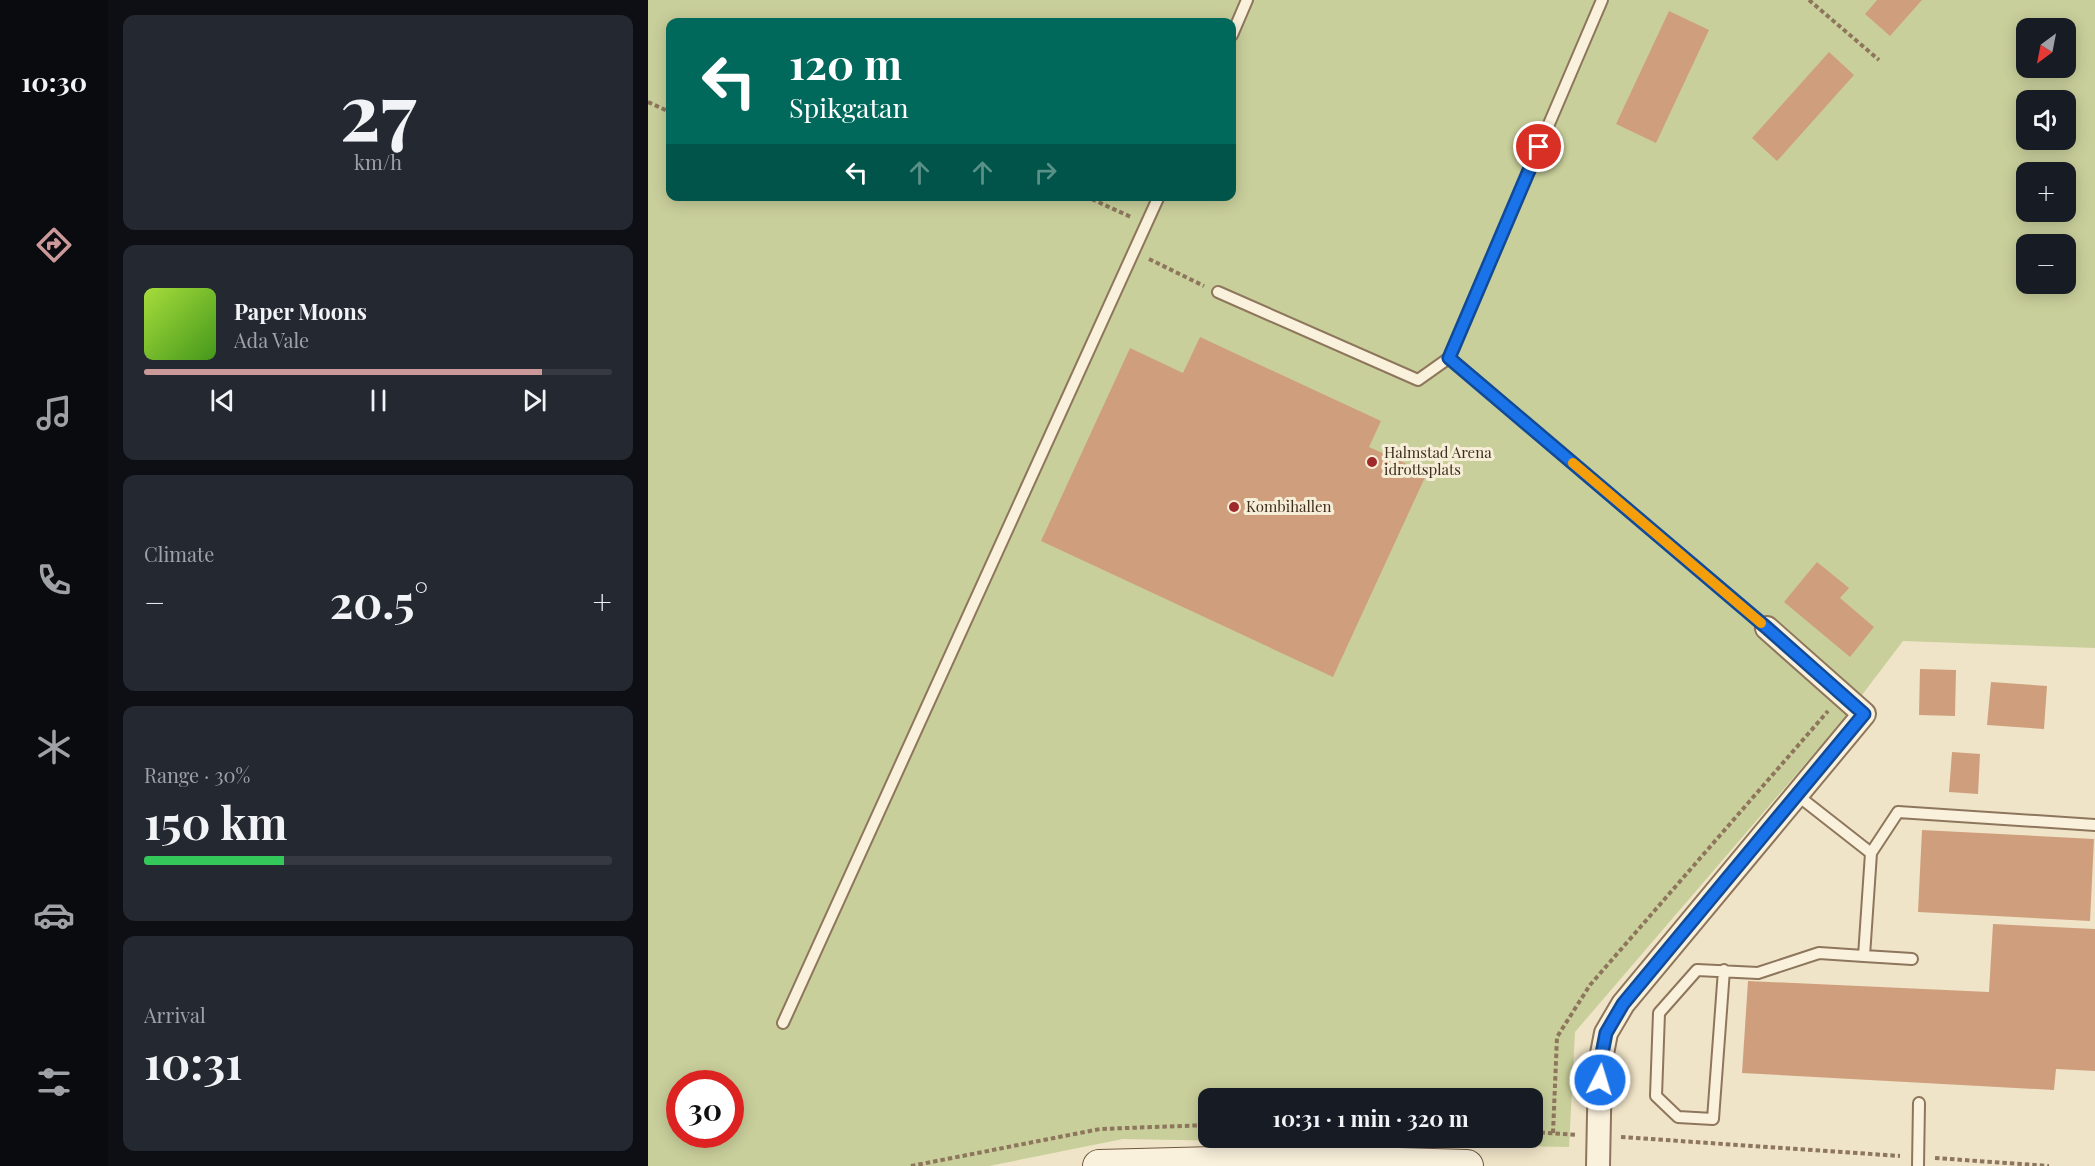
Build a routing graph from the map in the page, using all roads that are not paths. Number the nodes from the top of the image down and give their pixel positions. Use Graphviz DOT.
graph roads {
  1 [pos="1247,0"];
  2 [pos="1602,0"];
  3 [pos="1236,26"];
  4 [pos="1157,201"];
  5 [pos="1218,292"];
  6 [pos="1449,358"];
  7 [pos="1767,628"];
  8 [pos="1797,795"];
  9 [pos="2095,825"];
  10 [pos="1871,853"];
  11 [pos="1864,956"];
  12 [pos="1912,959"];
  13 [pos="1724,970"];
  14 [pos="783,1023"];
  15 [pos="1919,1103"];
  16 [pos="1918,1162"];
  17 [pos="1099,1166"];
  18 [pos="1467,1166"];
  19 [pos="1598,1166"];
  1 -- 3 [label="lane"];
  2 -- 6 [label="lane"];
  4 -- 14 [label="lane"];
  5 -- 6 [label="lane"];
  6 -- 7 [label="lane"];
  7 -- 8 [label="street"];
  8 -- 10 [label="lane"];
  8 -- 19 [label="street"];
  9 -- 10 [label="lane"];
  10 -- 11 [label="lane"];
  11 -- 12 [label="lane"];
  11 -- 13 [label="lane"];
  13 -- 13 [label="lane"];
  15 -- 16 [label="lane"];
  17 -- 18 [label="street"];
}
